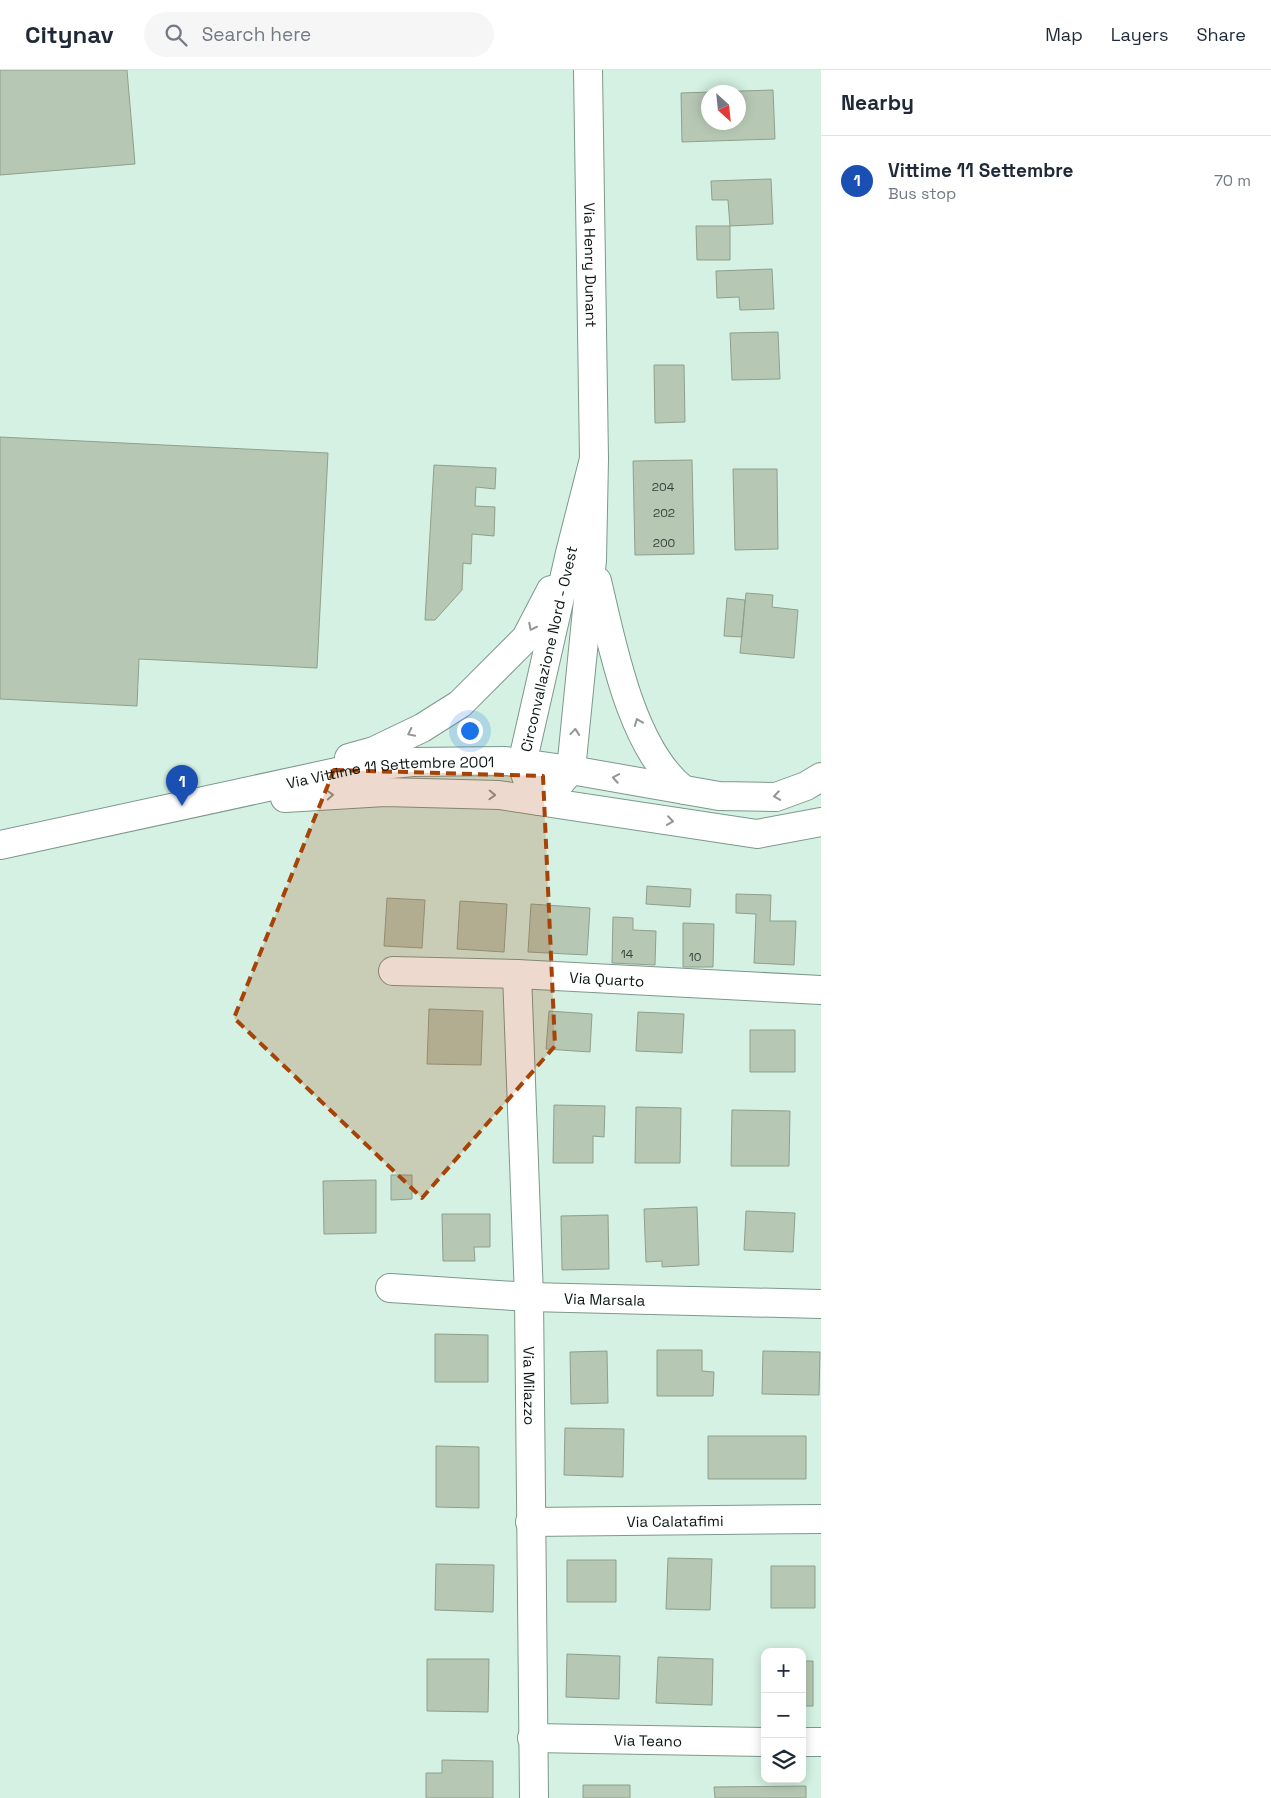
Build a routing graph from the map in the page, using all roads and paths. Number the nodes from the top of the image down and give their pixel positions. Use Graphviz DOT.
graph roads {
  1 [pos="588,70"];
  2 [pos="594,459"];
  3 [pos="581,556"];
  4 [pos="522,764"];
  5 [pos="571,770"];
  6 [pos="821,777"];
  7 [pos="684,790"];
  8 [pos="539,801"];
  9 [pos="188,804"];
  10 [pos="821,822"];
  11 [pos="0,845"];
  12 [pos="393,971"];
  13 [pos="517,974"];
  14 [pos="821,990"];
  15 [pos="390,1288"];
  16 [pos="529,1297"];
  17 [pos="821,1304"];
  18 [pos="821,1519"];
  19 [pos="530,1522"];
  20 [pos="532,1738"];
  21 [pos="761,1742"];
  22 [pos="806,1742"];
  23 [pos="821,1742"];
  24 [pos="534,1798"];
  1 -- 2 [label="main road, Via Henry Dunant"];
  2 -- 3 [label="main road, Circonvallazione Nord - Ovest"];
  3 -- 4 [label="main road, Circonvallazione Nord - Ovest"];
  5 -- 3 [label="main road, Circonvallazione Nord - Ovest, one-way"];
  7 -- 3 [label="main road, Circonvallazione Nord - Ovest, one-way"];
  3 -- 9 [label="main road, one-way"];
  4 -- 5 [label="main road, Via Vittime 11 Settembre 2001"];
  4 -- 8 [label="main road, Circonvallazione Nord - Ovest"];
  4 -- 9 [label="main road, Via Vittime 11 Settembre 2001"];
  7 -- 5 [label="main road, Via Vittime 11 Settembre 2001, one-way"];
  5 -- 8 [label="main road"];
  6 -- 7 [label="main road, Via Vittime 11 Settembre 2001, one-way"];
  9 -- 8 [label="main road, Via Vittime 11 Settembre 2001, one-way"];
  8 -- 10 [label="main road, Via Vittime 11 Settembre 2001, one-way"];
  9 -- 11 [label="main road"];
  12 -- 13 [label="main road, Via Quarto"];
  13 -- 14 [label="main road, Via Quarto"];
  13 -- 16 [label="main road, Via Milazzo"];
  15 -- 16 [label="main road, Via Marsala"];
  16 -- 17 [label="main road, Via Marsala"];
  16 -- 19 [label="main road, Via Milazzo"];
  18 -- 19 [label="main road, Via Calatafimi"];
  19 -- 20 [label="main road, Via Milazzo"];
  20 -- 21 [label="main road, Via Teano"];
  20 -- 24 [label="main road, Via Milazzo"];
  22 -- 23 [label="main road"];
}
